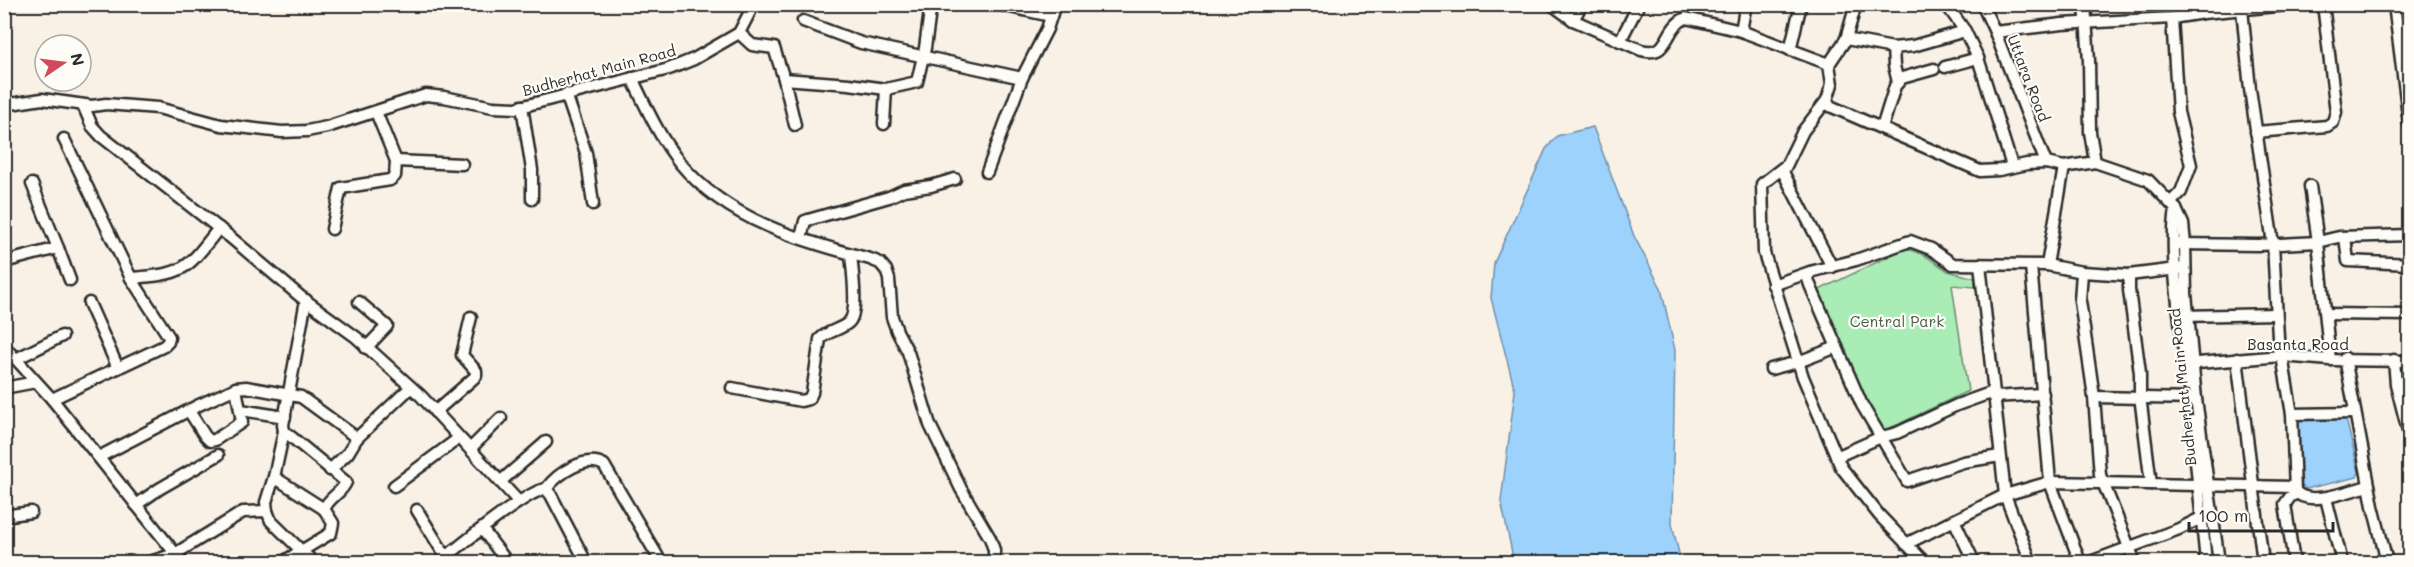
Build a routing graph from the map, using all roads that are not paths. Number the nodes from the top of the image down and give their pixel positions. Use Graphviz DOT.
graph roads {
  1 [pos="754,4"];
  2 [pos="931,4"];
  3 [pos="996,4"];
  4 [pos="1055,4"];
  5 [pos="1551,4"];
  6 [pos="1582,4"];
  7 [pos="1639,4"];
  8 [pos="1746,4"];
  9 [pos="1801,4"];
  10 [pos="1856,4"];
  11 [pos="1946,4"];
  12 [pos="1982,4"];
  13 [pos="2085,4"];
  14 [pos="2298,4"];
  15 [pos="2323,4"];
  16 [pos="2394,4"];
  17 [pos="1014,6"];
  18 [pos="2242,9"];
  19 [pos="1051,16"];
  20 [pos="2172,18"];
  21 [pos="1573,20"];
  22 [pos="803,21"];
  23 [pos="2086,24"];
  24 [pos="1741,31"];
  25 [pos="1965,31"];
  26 [pos="1995,32"];
  27 [pos="739,33"];
  28 [pos="1846,39"];
  29 [pos="1620,41"];
  30 [pos="1893,48"];
  31 [pos="1790,50"];
  32 [pos="922,55"];
  33 [pos="1978,58"];
  34 [pos="1829,64"];
  35 [pos="1945,67"];
  36 [pos="1934,69"];
  37 [pos="632,78"];
  38 [pos="1022,78"];
  39 [pos="784,79"];
  40 [pos="1899,82"];
  41 [pos="886,89"];
  42 [pos="566,94"];
  43 [pos="1827,100"];
  44 [pos="4,105"];
  45 [pos="83,105"];
  46 [pos="523,111"];
  47 [pos="376,112"];
  48 [pos="2409,123"];
  49 [pos="884,124"];
  50 [pos="795,125"];
  51 [pos="1882,128"];
  52 [pos="2256,132"];
  53 [pos="64,140"];
  54 [pos="396,161"];
  55 [pos="1787,162"];
  56 [pos="2095,162"];
  57 [pos="2043,163"];
  58 [pos="462,164"];
  59 [pos="2012,166"];
  60 [pos="2064,166"];
  61 [pos="987,172"];
  62 [pos="955,179"];
  63 [pos="32,184"];
  64 [pos="2310,186"];
  65 [pos="532,199"];
  66 [pos="593,204"];
  67 [pos="2174,205"];
  68 [pos="219,228"];
  69 [pos="332,229"];
  70 [pos="2409,235"];
  71 [pos="2345,237"];
  72 [pos="801,238"];
  73 [pos="2318,242"];
  74 [pos="2180,244"];
  75 [pos="2273,244"];
  76 [pos="57,249"];
  77 [pos="851,254"];
  78 [pos="4,262"];
  79 [pos="1980,264"];
  80 [pos="2409,264"];
  81 [pos="2047,265"];
  82 [pos="2031,266"];
  83 [pos="1832,267"];
  84 [pos="2180,269"];
  85 [pos="1810,272"];
  86 [pos="2082,272"];
  87 [pos="2129,275"];
  88 [pos="131,278"];
  89 [pos="70,280"];
  90 [pos="1773,285"];
  91 [pos="306,300"];
  92 [pos="359,302"];
  93 [pos="89,303"];
  94 [pos="2276,314"];
  95 [pos="2326,314"];
  96 [pos="2409,315"];
  97 [pos="2185,316"];
  98 [pos="471,317"];
  99 [pos="62,336"];
  100 [pos="4,346"];
  101 [pos="1837,347"];
  102 [pos="366,348"];
  103 [pos="2280,356"];
  104 [pos="2345,358"];
  105 [pos="16,359"];
  106 [pos="2237,359"];
  107 [pos="2330,360"];
  108 [pos="2394,360"];
  109 [pos="2409,361"];
  110 [pos="2189,363"];
  111 [pos="1784,365"];
  112 [pos="118,368"];
  113 [pos="36,382"];
  114 [pos="4,388"];
  115 [pos="236,388"];
  116 [pos="410,388"];
  117 [pos="732,388"];
  118 [pos="289,394"];
  119 [pos="1993,394"];
  120 [pos="2043,394"];
  121 [pos="2140,396"];
  122 [pos="2094,397"];
  123 [pos="2193,398"];
  124 [pos="52,399"];
  125 [pos="241,410"];
  126 [pos="189,411"];
  127 [pos="435,412"];
  128 [pos="2355,413"];
  129 [pos="2292,414"];
  130 [pos="285,417"];
  131 [pos="501,418"];
  132 [pos="284,431"];
  133 [pos="1881,437"];
  134 [pos="357,438"];
  135 [pos="459,438"];
  136 [pos="2409,439"];
  137 [pos="546,442"];
  138 [pos="470,449"];
  139 [pos="218,455"];
  140 [pos="2000,456"];
  141 [pos="99,457"];
  142 [pos="1836,457"];
  143 [pos="330,470"];
  144 [pos="274,477"];
  145 [pos="2050,482"];
  146 [pos="500,483"];
  147 [pos="2102,484"];
  148 [pos="2151,484"];
  149 [pos="2204,485"];
  150 [pos="394,486"];
  151 [pos="2252,486"];
  152 [pos="2369,486"];
  153 [pos="546,489"];
  154 [pos="2295,490"];
  155 [pos="2005,495"];
  156 [pos="2326,498"];
  157 [pos="518,501"];
  158 [pos="136,504"];
  159 [pos="324,509"];
  160 [pos="417,510"];
  161 [pos="267,511"];
  162 [pos="32,512"];
  163 [pos="2212,512"];
  164 [pos="4,516"];
  165 [pos="2201,517"];
  166 [pos="1954,520"];
  167 [pos="482,529"];
  168 [pos="1906,544"];
  169 [pos="2128,547"];
  170 [pos="304,551"];
  171 [pos="179,558"];
  172 [pos="445,561"];
  173 [pos="150,562"];
  174 [pos="283,562"];
  175 [pos="313,562"];
  176 [pos="507,562"];
  177 [pos="586,562"];
  178 [pos="661,562"];
  179 [pos="994,562"];
  180 [pos="1924,562"];
  181 [pos="1974,562"];
  182 [pos="2031,562"];
  183 [pos="2080,562"];
  184 [pos="2090,562"];
  185 [pos="2135,562"];
  186 [pos="2206,562"];
  187 [pos="2219,562"];
  188 [pos="2263,562"];
  189 [pos="2294,562"];
  190 [pos="2342,562"];
  191 [pos="2387,562"];
  1 -- 27 [label="street"];
  2 -- 32 [label="street"];
  3 -- 17 [label="street"];
  4 -- 19 [label="street"];
  5 -- 21 [label="street"];
  6 -- 21 [label="street"];
  7 -- 29 [label="street"];
  8 -- 24 [label="street"];
  9 -- 31 [label="street"];
  10 -- 28 [label="street"];
  11 -- 25 [label="street"];
  12 -- 26 [label="street, Uttara Road"];
  13 -- 23 [label="street"];
  14 -- 18 [label="street"];
  15 -- 52 [label="street"];
  16 -- 48 [label="street"];
  17 -- 19 [label="street"];
  18 -- 20 [label="street"];
  18 -- 52 [label="street"];
  19 -- 38 [label="street"];
  20 -- 23 [label="street"];
  20 -- 67 [label="street"];
  21 -- 29 [label="street"];
  22 -- 32 [label="street"];
  23 -- 26 [label="street"];
  23 -- 56 [label="street"];
  24 -- 29 [label="street"];
  24 -- 31 [label="street"];
  25 -- 30 [label="street"];
  25 -- 33 [label="street"];
  26 -- 57 [label="street, Uttara Road"];
  27 -- 37 [label="street, Budherhat Main Road"];
  27 -- 39 [label="street"];
  28 -- 30 [label="street"];
  28 -- 34 [label="street"];
  30 -- 40 [label="street"];
  31 -- 34 [label="street"];
  32 -- 38 [label="street"];
  32 -- 41 [label="street"];
  33 -- 35 [label="street"];
  33 -- 59 [label="street"];
  34 -- 43 [label="street"];
  36 -- 40 [label="street"];
  37 -- 42 [label="street, Budherhat Main Road"];
  37 -- 72 [label="street"];
  38 -- 61 [label="street"];
  39 -- 41 [label="street"];
  39 -- 50 [label="street"];
  40 -- 51 [label="street"];
  41 -- 49 [label="street"];
  42 -- 46 [label="street, Budherhat Main Road"];
  42 -- 66 [label="street"];
  43 -- 51 [label="street"];
  43 -- 55 [label="street"];
  44 -- 45 [label="street, Budherhat Main Road"];
  45 -- 47 [label="street, Budherhat Main Road"];
  45 -- 68 [label="street"];
  46 -- 47 [label="street, Budherhat Main Road"];
  46 -- 65 [label="street"];
  47 -- 54 [label="street"];
  51 -- 59 [label="street"];
  52 -- 75 [label="street"];
  53 -- 88 [label="street"];
  54 -- 58 [label="street"];
  54 -- 69 [label="street"];
  55 -- 83 [label="street"];
  55 -- 90 [label="street"];
  56 -- 60 [label="street"];
  56 -- 67 [label="street"];
  57 -- 59 [label="street"];
  57 -- 60 [label="street"];
  60 -- 81 [label="street"];
  62 -- 72 [label="street"];
  63 -- 76 [label="street"];
  64 -- 73 [label="street"];
  67 -- 74 [label="street, Budherhat Main Road"];
  68 -- 88 [label="street"];
  68 -- 91 [label="street"];
  70 -- 71 [label="street"];
  71 -- 73 [label="street"];
  71 -- 80 [label="street"];
  72 -- 77 [label="street"];
  73 -- 75 [label="street"];
  73 -- 95 [label="street"];
  74 -- 75 [label="street"];
  74 -- 84 [label="street, Budherhat Main Road"];
  75 -- 94 [label="street"];
  76 -- 78 [label="street"];
  76 -- 89 [label="street"];
  77 -- 117 [label="street"];
  77 -- 179 [label="street"];
  79 -- 82 [label="street"];
  79 -- 83 [label="street"];
  79 -- 119 [label="street"];
  81 -- 82 [label="street"];
  81 -- 86 [label="street"];
  82 -- 120 [label="street"];
  83 -- 85 [label="street"];
  84 -- 87 [label="street"];
  84 -- 97 [label="street, Budherhat Main Road"];
  85 -- 90 [label="street"];
  85 -- 101 [label="street"];
  86 -- 87 [label="street"];
  86 -- 122 [label="street"];
  87 -- 121 [label="street"];
  88 -- 112 [label="street"];
  90 -- 111 [label="street"];
  91 -- 102 [label="street"];
  91 -- 118 [label="street"];
  92 -- 102 [label="street"];
  93 -- 112 [label="street"];
  94 -- 97 [label="street"];
  94 -- 103 [label="street"];
  95 -- 96 [label="street"];
  95 -- 107 [label="street"];
  97 -- 110 [label="street, Budherhat Main Road"];
  98 -- 127 [label="street"];
  99 -- 105 [label="street"];
  100 -- 105 [label="street"];
  101 -- 111 [label="street"];
  101 -- 133 [label="street"];
  102 -- 116 [label="street"];
  103 -- 106 [label="street, Basanta Road"];
  103 -- 107 [label="street, Basanta Road"];
  103 -- 129 [label="street"];
  104 -- 107 [label="street, Basanta Road"];
  104 -- 108 [label="street, Basanta Road"];
  104 -- 128 [label="street"];
  105 -- 113 [label="street"];
  106 -- 110 [label="street, Basanta Road"];
  106 -- 151 [label="street"];
  108 -- 109 [label="street, Basanta Road"];
  108 -- 136 [label="street"];
  110 -- 123 [label="street, Budherhat Main Road"];
  111 -- 142 [label="street"];
  112 -- 124 [label="street"];
  113 -- 114 [label="street"];
  113 -- 124 [label="street"];
  115 -- 118 [label="street"];
  115 -- 125 [label="street"];
  115 -- 126 [label="street"];
  116 -- 127 [label="street"];
  116 -- 134 [label="street"];
  118 -- 130 [label="street"];
  118 -- 134 [label="street"];
  119 -- 120 [label="street"];
  119 -- 133 [label="street"];
  119 -- 140 [label="street"];
  120 -- 145 [label="street"];
  121 -- 122 [label="street"];
  121 -- 123 [label="street"];
  121 -- 148 [label="street"];
  122 -- 147 [label="street"];
  123 -- 149 [label="street, Budherhat Main Road"];
  124 -- 141 [label="street"];
  125 -- 126 [label="street"];
  125 -- 130 [label="street"];
  126 -- 141 [label="street"];
  127 -- 135 [label="street"];
  128 -- 129 [label="street"];
  128 -- 152 [label="street"];
  129 -- 154 [label="street"];
  130 -- 132 [label="street"];
  131 -- 138 [label="street"];
  132 -- 143 [label="street"];
  132 -- 144 [label="street"];
  133 -- 140 [label="street"];
  133 -- 142 [label="street"];
  134 -- 143 [label="street"];
  135 -- 138 [label="street"];
  135 -- 150 [label="street"];
  137 -- 146 [label="street"];
  138 -- 146 [label="street"];
  139 -- 158 [label="street"];
  140 -- 155 [label="street"];
  141 -- 158 [label="street"];
  142 -- 168 [label="street"];
  143 -- 159 [label="street"];
  144 -- 159 [label="street"];
  144 -- 161 [label="street"];
  145 -- 147 [label="street"];
  145 -- 155 [label="street"];
  145 -- 183 [label="street"];
  146 -- 157 [label="street"];
  147 -- 148 [label="street"];
  147 -- 169 [label="street"];
  148 -- 149 [label="street"];
  149 -- 151 [label="street"];
  149 -- 163 [label="street, Budherhat Main Road"];
  149 -- 165 [label="street, Budherhat Main Road"];
  151 -- 154 [label="street"];
  151 -- 188 [label="street"];
  152 -- 156 [label="street"];
  152 -- 191 [label="street"];
  153 -- 157 [label="street"];
  153 -- 177 [label="street"];
  153 -- 178 [label="street"];
  154 -- 156 [label="street"];
  154 -- 189 [label="street"];
  155 -- 166 [label="street"];
  155 -- 182 [label="street"];
  156 -- 190 [label="street"];
  157 -- 167 [label="street"];
  158 -- 171 [label="street"];
  159 -- 170 [label="street"];
  160 -- 172 [label="street"];
  161 -- 170 [label="street"];
  161 -- 171 [label="street"];
  162 -- 164 [label="street"];
  163 -- 165 [label="street"];
  163 -- 187 [label="street, Budherhat Main Road"];
  165 -- 169 [label="street"];
  165 -- 186 [label="street, Budherhat Main Road"];
  166 -- 168 [label="street"];
  166 -- 181 [label="street"];
  167 -- 172 [label="street"];
  167 -- 176 [label="street"];
  168 -- 180 [label="street"];
  169 -- 184 [label="street"];
  169 -- 185 [label="street"];
  170 -- 174 [label="street"];
  170 -- 175 [label="street"];
  171 -- 173 [label="street"];
}
